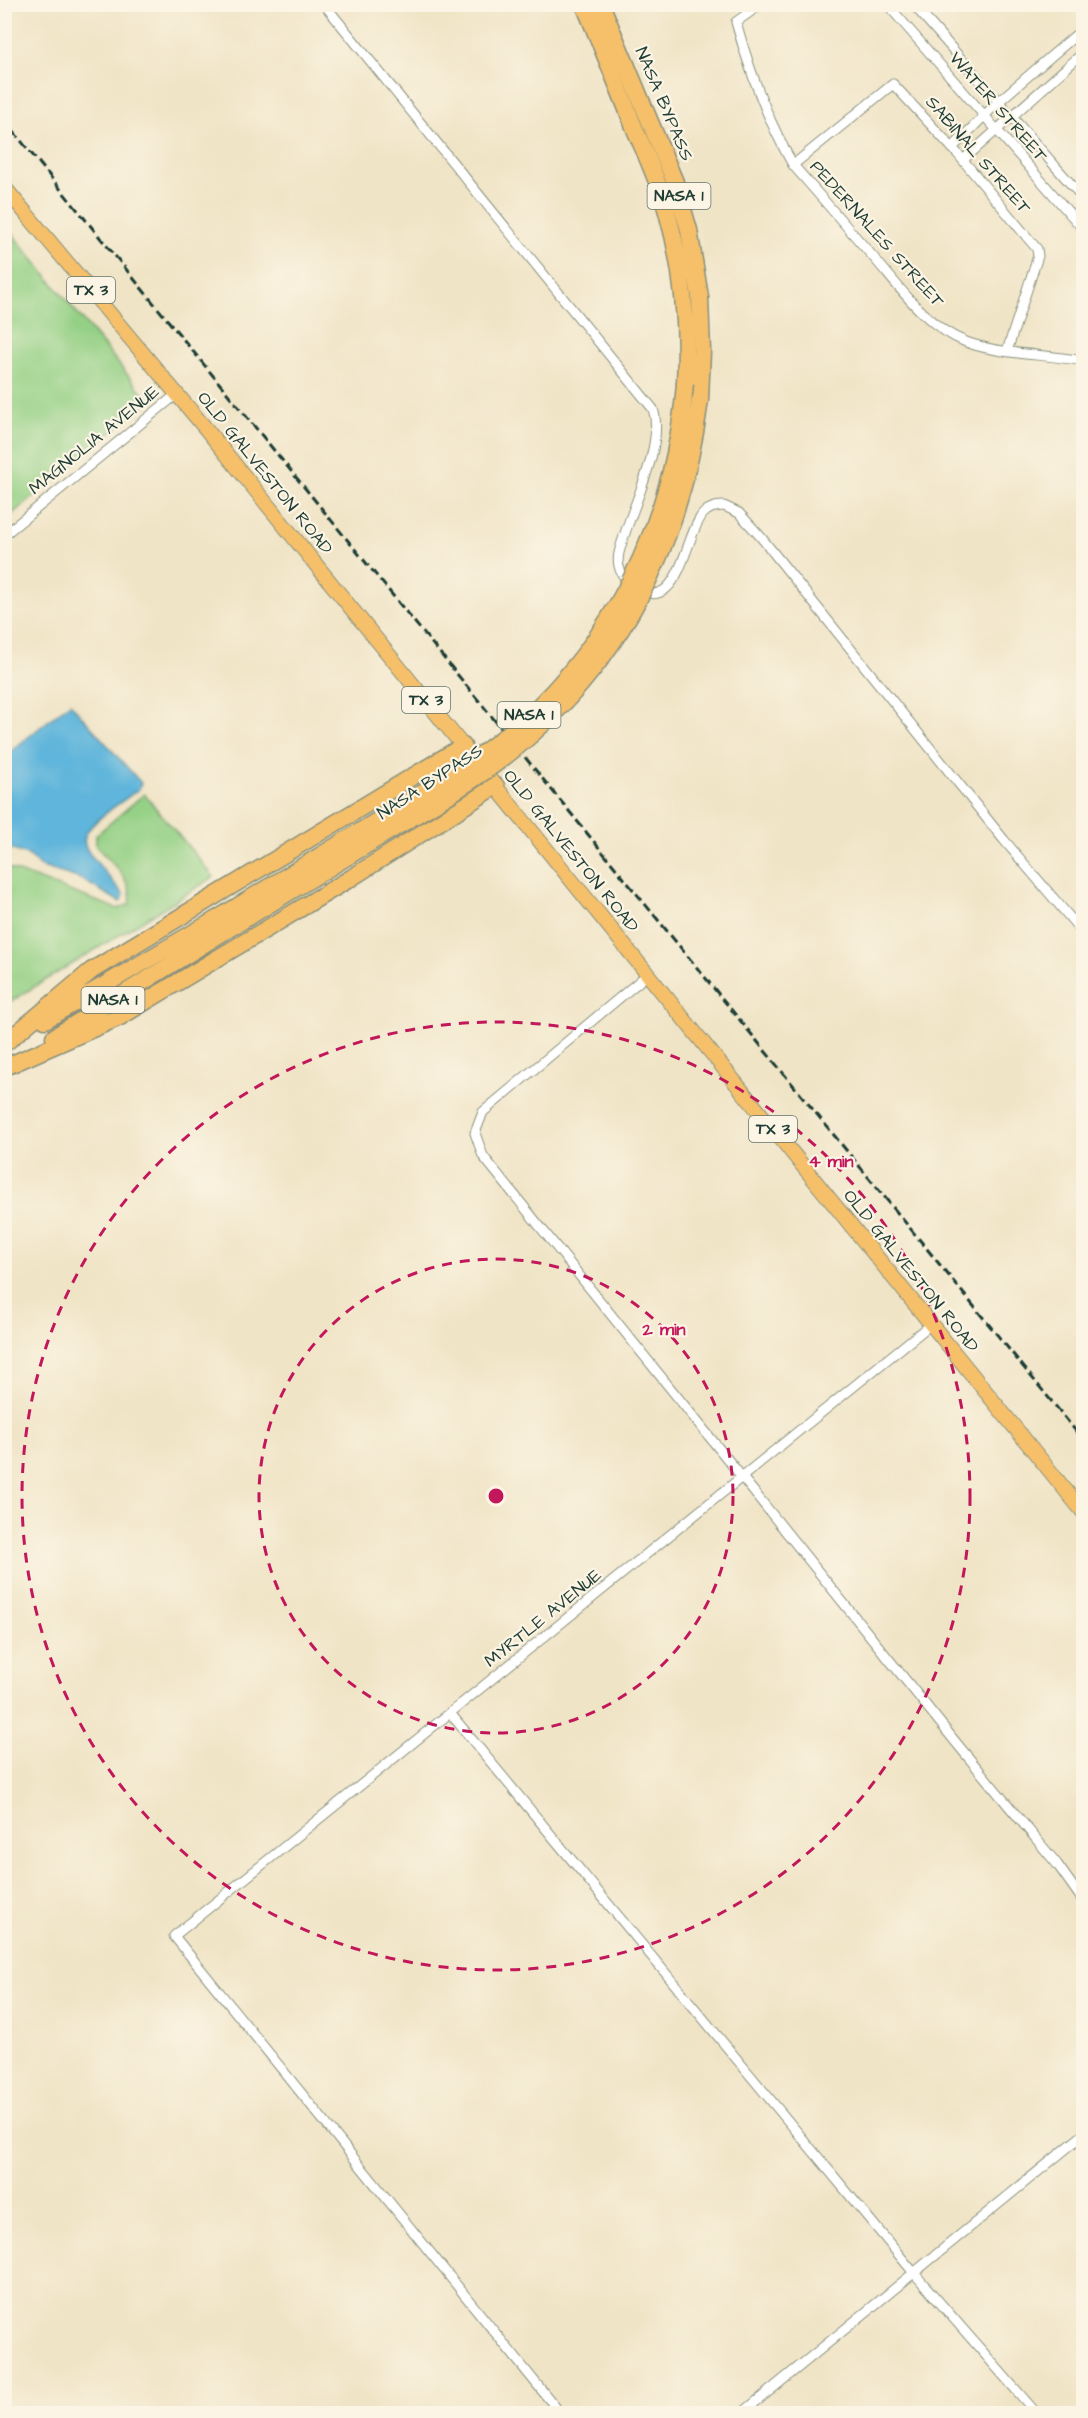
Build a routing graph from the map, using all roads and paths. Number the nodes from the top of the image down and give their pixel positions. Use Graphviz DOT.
graph roads {
  1 [pos="324,4"];
  2 [pos="584,4"];
  3 [pos="601,4"];
  4 [pos="762,4"];
  5 [pos="887,4"];
  6 [pos="913,4"];
  7 [pos="1083,28"];
  8 [pos="1083,52"];
  9 [pos="998,102"];
  10 [pos="984,116"];
  11 [pos="1011,116"];
  12 [pos="996,130"];
  13 [pos="952,148"];
  14 [pos="963,160"];
  15 [pos="794,165"];
  16 [pos="4,187"];
  17 [pos="1083,199"];
  18 [pos="1083,230"];
  19 [pos="1007,351"];
  20 [pos="1083,361"];
  21 [pos="177,394"];
  22 [pos="4,535"];
  23 [pos="463,746"];
  24 [pos="496,786"];
  25 [pos="315,834"];
  26 [pos="351,878"];
  27 [pos="218,927"];
  28 [pos="1083,934"];
  29 [pos="648,974"];
  30 [pos="4,1044"];
  31 [pos="5,1067"];
  32 [pos="931,1324"];
  33 [pos="744,1478"];
  34 [pos="1083,1512"];
  35 [pos="450,1713"];
  36 [pos="1083,1902"];
  37 [pos="1083,2134"];
  38 [pos="914,2273"];
  39 [pos="561,2414"];
  40 [pos="741,2414"];
  41 [pos="1037,2414"];
  1 -- 28 [label="street"];
  2 -- 27 [label="highway, NASA BYPASS / NASA 1, bridge"];
  3 -- 27 [label="highway, NASA BYPASS / NASA 1, bridge"];
  4 -- 15 [label="street, PEDERNALES STREET"];
  5 -- 10 [label="street, WATER STREET"];
  6 -- 9 [label="street, WATER STREET"];
  7 -- 9 [label="street"];
  8 -- 11 [label="street"];
  9 -- 10 [label="street"];
  9 -- 11 [label="street, WATER STREET"];
  10 -- 12 [label="street, WATER STREET"];
  10 -- 13 [label="street"];
  11 -- 12 [label="street"];
  11 -- 17 [label="street, WATER STREET"];
  12 -- 14 [label="street"];
  12 -- 18 [label="street, WATER STREET"];
  13 -- 14 [label="street, SABINAL STREET"];
  13 -- 15 [label="street, SABINAL STREET"];
  14 -- 19 [label="street, SABINAL STREET"];
  15 -- 19 [label="street, PEDERNALES STREET"];
  16 -- 21 [label="main road, OLD GALVESTON ROAD / TX 3"];
  19 -- 20 [label="street, PEDERNALES STREET"];
  21 -- 22 [label="street, MAGNOLIA AVENUE"];
  21 -- 23 [label="main road, OLD GALVESTON ROAD / TX 3"];
  23 -- 24 [label="main road, OLD GALVESTON ROAD / TX 3"];
  23 -- 25 [label="highway"];
  24 -- 26 [label="highway"];
  24 -- 29 [label="main road, OLD GALVESTON ROAD / TX 3"];
  25 -- 26 [label="highway"];
  25 -- 30 [label="highway"];
  26 -- 31 [label="highway"];
  27 -- 30 [label="highway, NASA BYPASS / NASA 1"];
  27 -- 31 [label="highway, NASA BYPASS / NASA 1"];
  29 -- 32 [label="main road, OLD GALVESTON ROAD / TX 3"];
  29 -- 33 [label="street"];
  32 -- 33 [label="street, MYRTLE AVENUE"];
  32 -- 34 [label="main road, OLD GALVESTON ROAD / TX 3"];
  33 -- 35 [label="street, MYRTLE AVENUE"];
  33 -- 36 [label="street"];
  35 -- 38 [label="street"];
  35 -- 39 [label="street, MYRTLE AVENUE"];
  37 -- 38 [label="street"];
  38 -- 40 [label="street"];
  38 -- 41 [label="street"];
}
